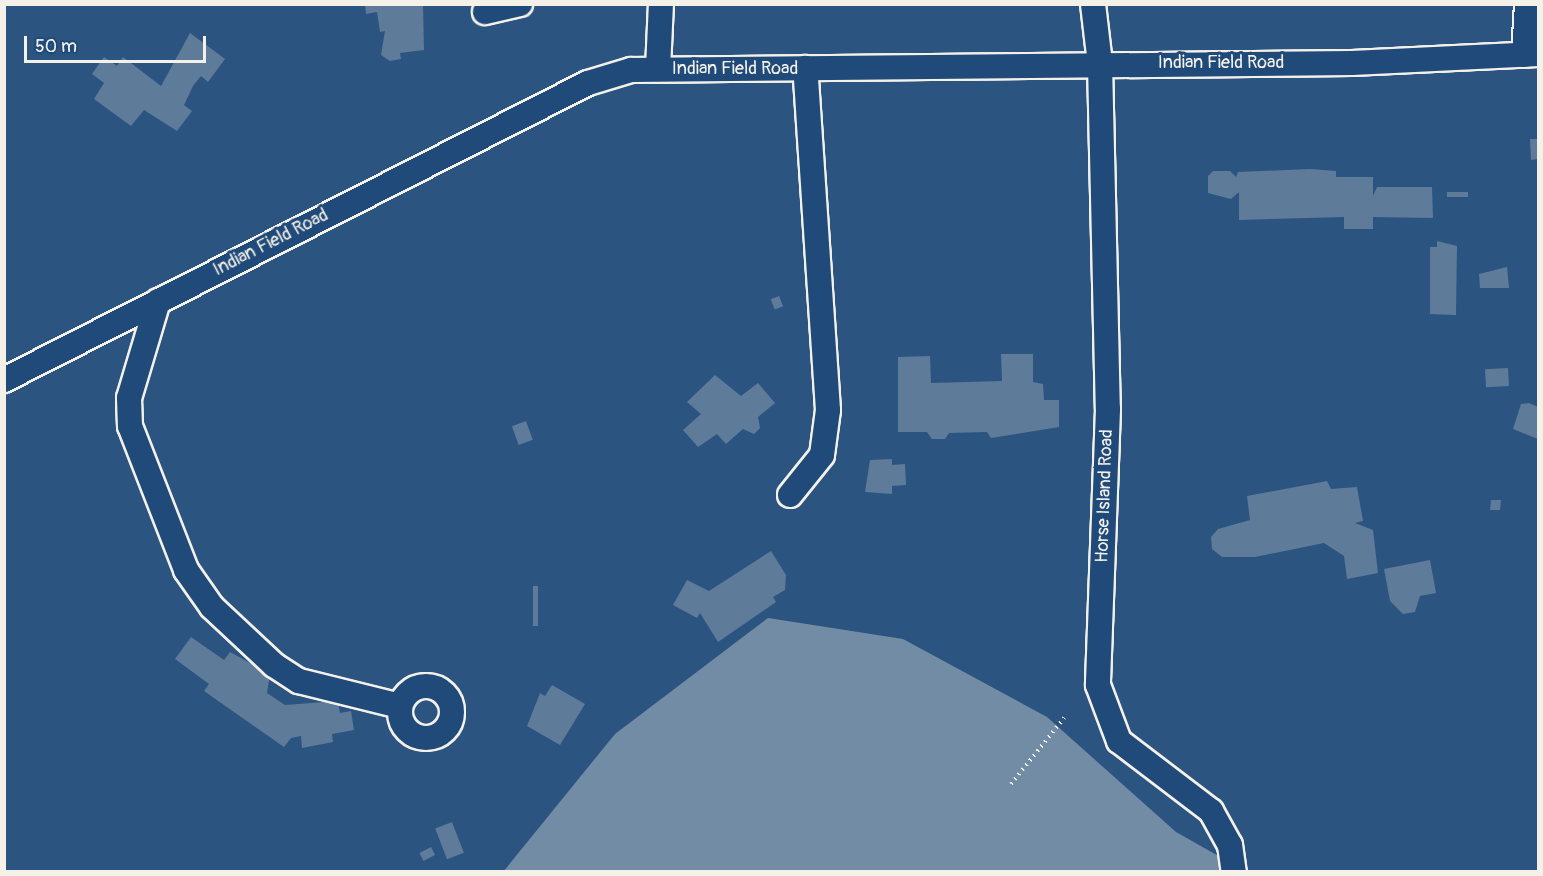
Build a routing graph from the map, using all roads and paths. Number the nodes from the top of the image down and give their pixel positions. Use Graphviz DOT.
graph roads {
  1 [pos="519,4"];
  2 [pos="661,4"];
  3 [pos="1093,4"];
  4 [pos="1527,4"];
  5 [pos="485,12"];
  6 [pos="1531,55"];
  7 [pos="1100,64"];
  8 [pos="805,68"];
  9 [pos="658,69"];
  10 [pos="159,301"];
  11 [pos="4,380"];
  12 [pos="790,495"];
  13 [pos="400,706"];
  14 [pos="1064,718"];
  15 [pos="1011,784"];
  16 [pos="1233,867"];
  1 -- 5 [label="street"];
  2 -- 9 [label="street"];
  3 -- 7 [label="street, Horse Island Road"];
  4 -- 6 [label="street"];
  6 -- 7 [label="street, Indian Field Road"];
  7 -- 8 [label="street, Indian Field Road"];
  7 -- 16 [label="street, Horse Island Road"];
  8 -- 9 [label="street, Indian Field Road"];
  8 -- 12 [label="street"];
  9 -- 10 [label="street, Indian Field Road"];
  10 -- 11 [label="street, Indian Field Road"];
  10 -- 13 [label="street"];
  14 -- 15 [label="path"];
}
